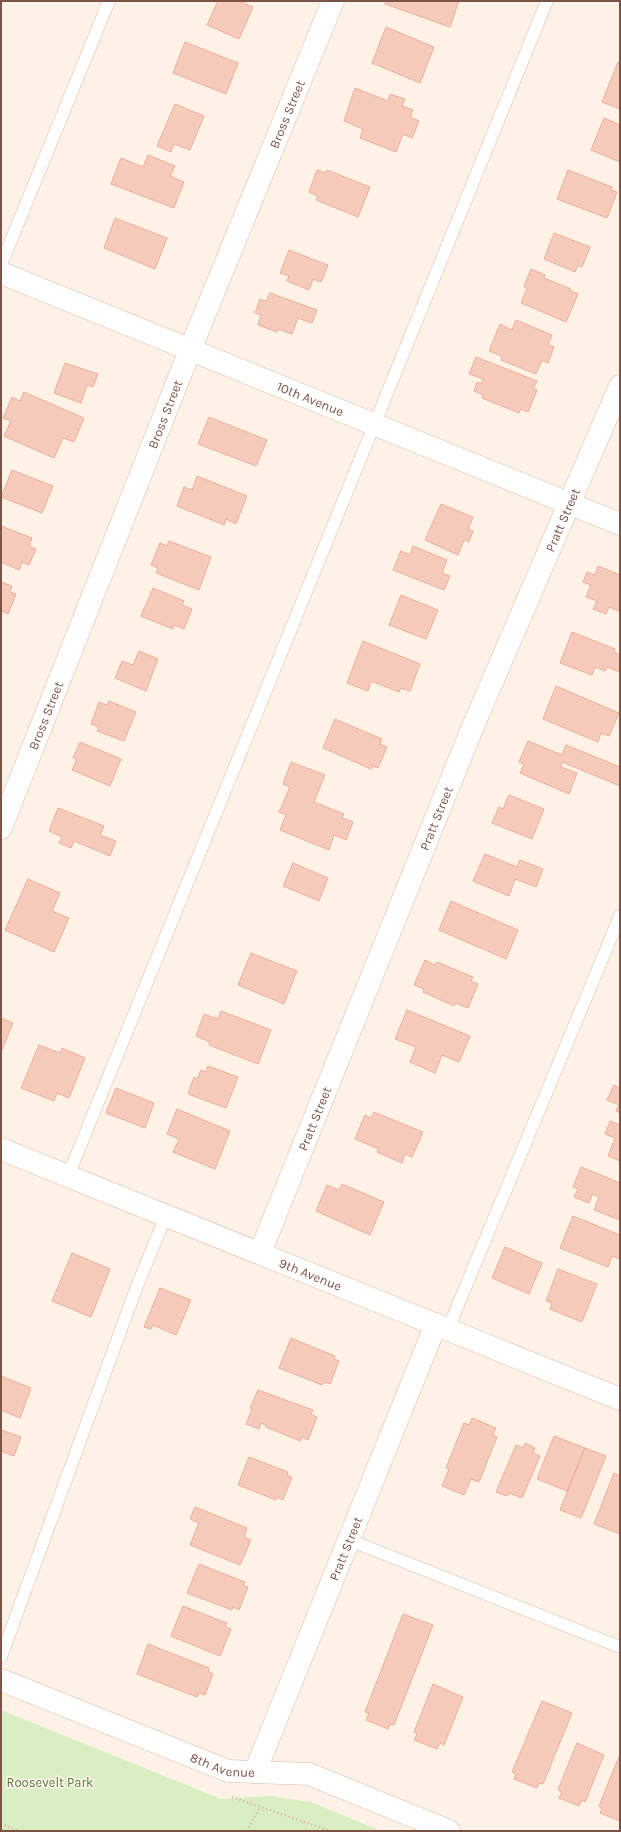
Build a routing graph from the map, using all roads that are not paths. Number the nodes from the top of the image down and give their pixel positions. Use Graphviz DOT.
graph roads {
  1 [pos="109,1"];
  2 [pos="333,1"];
  3 [pos="547,1"];
  4 [pos="1,265"];
  5 [pos="1,273"];
  6 [pos="190,350"];
  7 [pos="620,386"];
  8 [pos="375,425"];
  9 [pos="569,503"];
  10 [pos="620,524"];
  11 [pos="1,828"];
  12 [pos="620,916"];
  13 [pos="1,1149"];
  14 [pos="68,1176"];
  15 [pos="166,1215"];
  16 [pos="260,1253"];
  17 [pos="442,1327"];
  18 [pos="620,1399"];
  19 [pos="349,1540"];
  20 [pos="620,1648"];
  21 [pos="1,1657"];
  22 [pos="1,1680"];
  23 [pos="255,1772"];
  24 [pos="449,1831"];
  1 -- 4 [label="lane"];
  2 -- 6 [label="street, Bross Street"];
  3 -- 8 [label="lane"];
  5 -- 6 [label="street, 10th Avenue"];
  6 -- 8 [label="street, 10th Avenue"];
  6 -- 11 [label="street, Bross Street"];
  7 -- 9 [label="street, Pratt Street"];
  8 -- 9 [label="street, 10th Avenue"];
  8 -- 14 [label="lane"];
  9 -- 10 [label="street, 10th Avenue"];
  9 -- 16 [label="street, Pratt Street"];
  12 -- 17 [label="lane"];
  13 -- 14 [label="street, 9th Avenue"];
  14 -- 15 [label="street, 9th Avenue"];
  15 -- 16 [label="street, 9th Avenue"];
  15 -- 21 [label="lane"];
  16 -- 17 [label="street, 9th Avenue"];
  17 -- 18 [label="street, 9th Avenue"];
  17 -- 19 [label="street, Pratt Street"];
  19 -- 20 [label="lane"];
  19 -- 23 [label="street, Pratt Street"];
  22 -- 23 [label="street, 8th Avenue"];
  23 -- 24 [label="street, 8th Avenue"];
}
